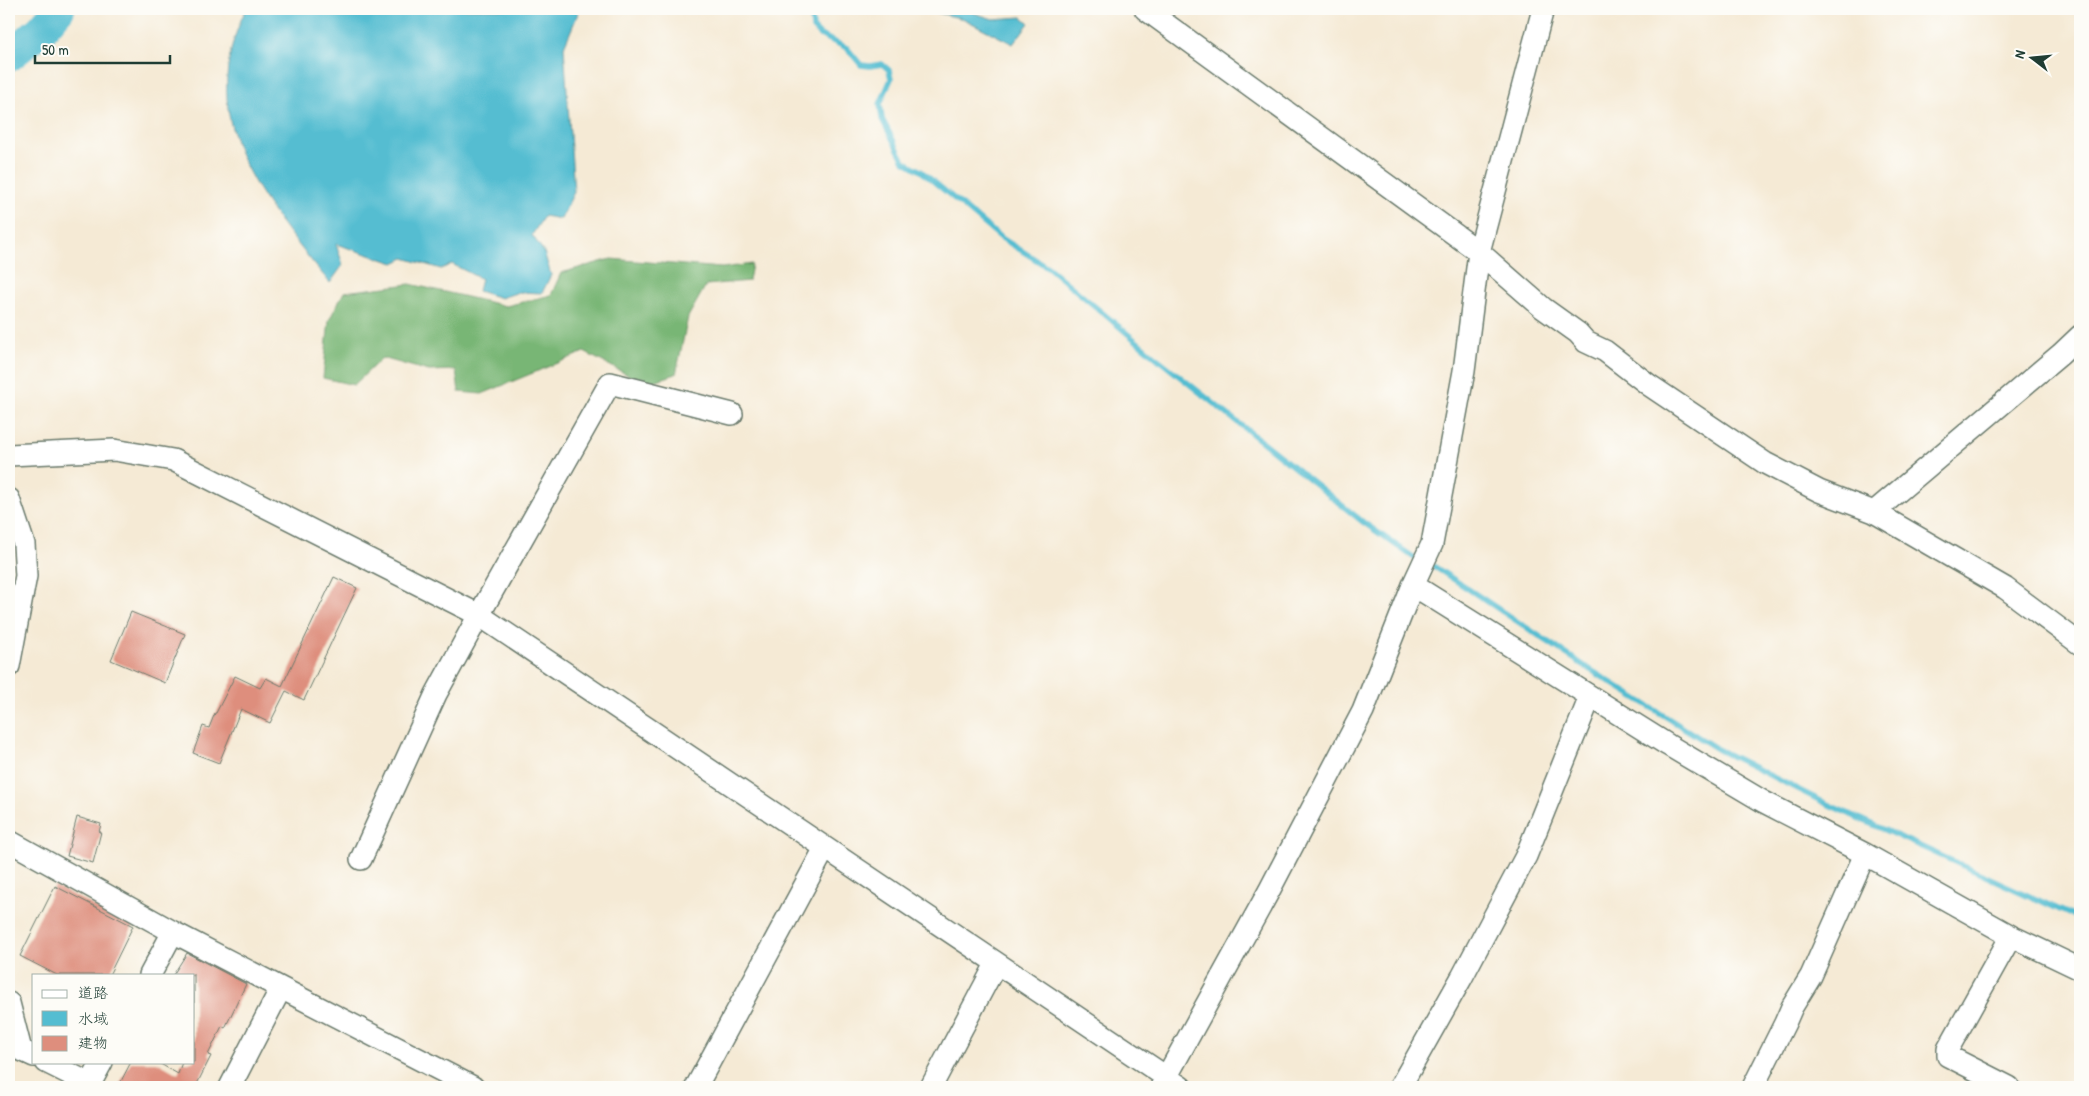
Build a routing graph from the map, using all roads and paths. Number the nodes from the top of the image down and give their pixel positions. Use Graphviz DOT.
graph roads {
  1 [pos="1145,9"];
  2 [pos="1543,9"];
  3 [pos="1479,252"];
  4 [pos="2080,336"];
  5 [pos="732,414"];
  6 [pos="9,455"];
  7 [pos="9,499"];
  8 [pos="1874,512"];
  9 [pos="1415,580"];
  10 [pos="479,615"];
  11 [pos="2080,644"];
  12 [pos="9,666"];
  13 [pos="1590,697"];
  14 [pos="9,841"];
  15 [pos="824,848"];
  16 [pos="1865,854"];
  17 [pos="361,859"];
  18 [pos="173,932"];
  19 [pos="2011,936"];
  20 [pos="996,964"];
  21 [pos="2080,969"];
  22 [pos="151,974"];
  23 [pos="282,988"];
  24 [pos="9,1003"];
  25 [pos="32,1055"];
  26 [pos="50,1064"];
  27 [pos="101,1064"];
  28 [pos="1169,1084"];
  29 [pos="230,1087"];
  30 [pos="473,1087"];
  31 [pos="696,1087"];
  32 [pos="931,1087"];
  33 [pos="1400,1087"];
  34 [pos="1753,1087"];
  35 [pos="2009,1087"];
  1 -- 3 [label="street"];
  2 -- 3 [label="street"];
  3 -- 8 [label="street"];
  3 -- 9 [label="street"];
  4 -- 8 [label="street"];
  5 -- 10 [label="street"];
  6 -- 10 [label="street"];
  7 -- 12 [label="street"];
  8 -- 11 [label="street"];
  9 -- 13 [label="street"];
  9 -- 28 [label="street"];
  10 -- 15 [label="street"];
  10 -- 17 [label="street"];
  13 -- 16 [label="street"];
  13 -- 33 [label="street"];
  14 -- 18 [label="street"];
  15 -- 20 [label="street"];
  15 -- 31 [label="street"];
  16 -- 19 [label="street"];
  16 -- 34 [label="street"];
  18 -- 22 [label="street"];
  18 -- 23 [label="street"];
  19 -- 21 [label="street"];
  19 -- 35 [label="street"];
  20 -- 28 [label="street"];
  20 -- 32 [label="street"];
  23 -- 29 [label="street"];
  23 -- 30 [label="street"];
  24 -- 25 [label="street"];
  26 -- 27 [label="street"];
}
